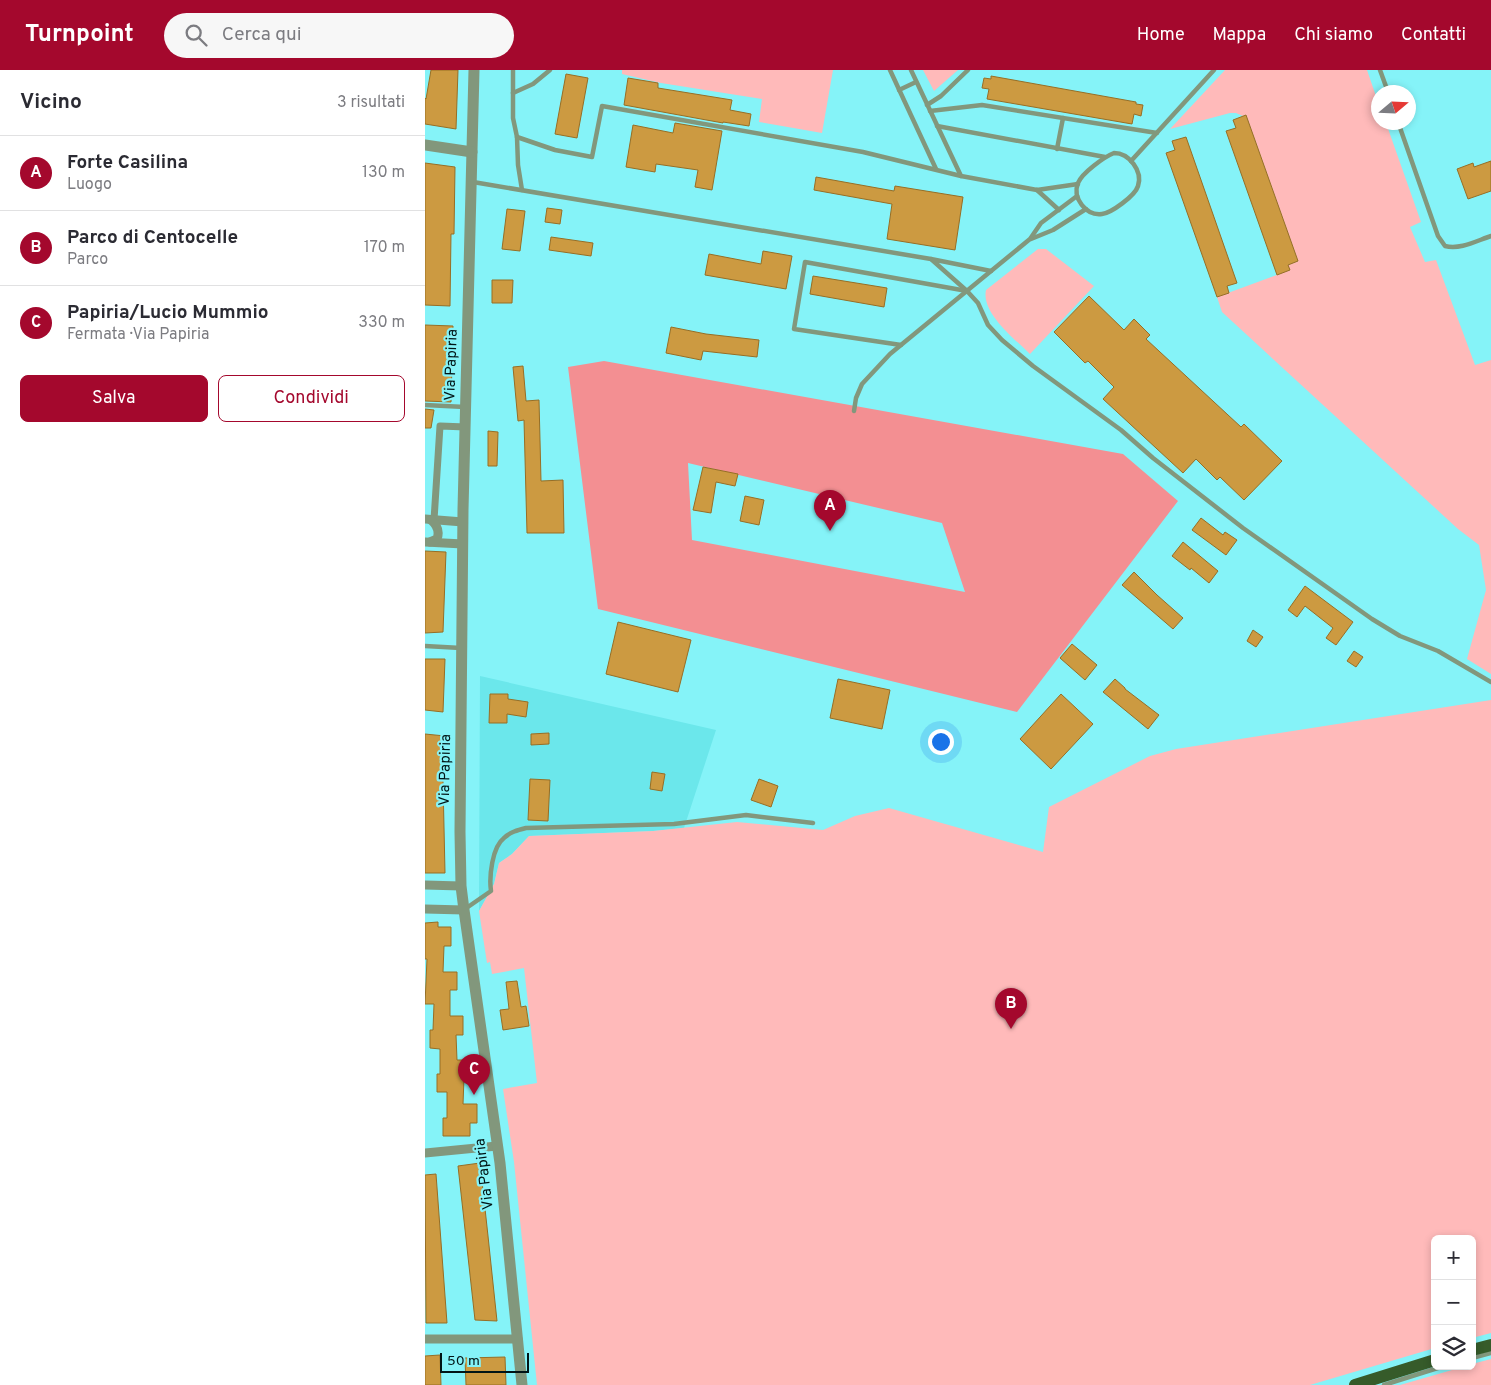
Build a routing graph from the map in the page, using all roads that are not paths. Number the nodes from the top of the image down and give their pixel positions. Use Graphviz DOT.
graph roads {
  1 [pos="474,70"];
  2 [pos="513,70"];
  3 [pos="550,70"];
  4 [pos="890,70"];
  5 [pos="911,70"];
  6 [pos="968,70"];
  7 [pos="1214,70"];
  8 [pos="1380,70"];
  9 [pos="916,82"];
  10 [pos="1385,85"];
  11 [pos="899,90"];
  12 [pos="513,93"];
  13 [pos="927,105"];
  14 [pos="930,111"];
  15 [pos="1063,118"];
  16 [pos="937,126"];
  17 [pos="1401,130"];
  18 [pos="1157,133"];
  19 [pos="517,137"];
  20 [pos="425,145"];
  21 [pos="1057,149"];
  22 [pos="472,152"];
  23 [pos="1105,158"];
  24 [pos="1131,161"];
  25 [pos="936,169"];
  26 [pos="961,176"];
  27 [pos="472,182"];
  28 [pos="1078,184"];
  29 [pos="522,190"];
  30 [pos="1037,190"];
  31 [pos="1077,196"];
  32 [pos="1085,209"];
  33 [pos="1059,210"];
  34 [pos="1491,236"];
  35 [pos="1030,239"];
  36 [pos="931,259"];
  37 [pos="991,271"];
  38 [pos="967,291"];
  39 [pos="901,345"];
  40 [pos="425,405"];
  41 [pos="466,408"];
  42 [pos="854,411"];
  43 [pos="466,427"];
  44 [pos="430,520"];
  45 [pos="463,522"];
  46 [pos="428,542"];
  47 [pos="463,544"];
  48 [pos="425,646"];
  49 [pos="462,648"];
  50 [pos="1491,682"];
  51 [pos="813,823"];
  52 [pos="425,884"];
  53 [pos="461,886"];
  54 [pos="425,909"];
  55 [pos="464,910"];
  56 [pos="497,1146"];
  57 [pos="425,1153"];
  58 [pos="425,1339"];
  59 [pos="518,1339"];
  60 [pos="1491,1345"];
  61 [pos="1476,1349"];
  62 [pos="1491,1353"];
  63 [pos="1476,1357"];
  64 [pos="1431,1361"];
  65 [pos="1431,1370"];
  66 [pos="523,1385"];
  67 [pos="1355,1385"];
  68 [pos="1383,1385"];
  1 -- 22 [label="street, Via Papiria"];
  2 -- 12 [label="lane"];
  3 -- 12 [label="lane"];
  4 -- 11 [label="lane"];
  5 -- 9 [label="lane"];
  6 -- 13 [label="lane"];
  7 -- 18 [label="lane"];
  8 -- 10 [label="lane"];
  9 -- 11 [label="lane"];
  9 -- 13 [label="lane"];
  11 -- 25 [label="lane"];
  12 -- 19 [label="lane"];
  13 -- 14 [label="lane"];
  14 -- 15 [label="lane"];
  14 -- 16 [label="lane"];
  15 -- 18 [label="lane"];
  15 -- 21 [label="lane"];
  16 -- 21 [label="lane"];
  16 -- 26 [label="lane"];
  17 -- 34 [label="lane"];
  18 -- 24 [label="lane"];
  19 -- 25 [label="lane"];
  19 -- 29 [label="lane"];
  20 -- 22 [label="street"];
  21 -- 23 [label="lane"];
  22 -- 27 [label="street, Via Papiria"];
  23 -- 24 [label="lane"];
  23 -- 28 [label="lane"];
  24 -- 32 [label="lane"];
  25 -- 26 [label="lane"];
  26 -- 30 [label="lane"];
  27 -- 29 [label="lane"];
  27 -- 41 [label="street, Via Papiria"];
  28 -- 30 [label="lane"];
  28 -- 31 [label="lane"];
  29 -- 36 [label="lane"];
  30 -- 33 [label="lane"];
  31 -- 32 [label="lane"];
  31 -- 33 [label="lane"];
  32 -- 35 [label="lane"];
  33 -- 35 [label="lane"];
  35 -- 37 [label="lane"];
  36 -- 37 [label="lane"];
  36 -- 38 [label="lane"];
  37 -- 38 [label="lane"];
  38 -- 39 [label="lane"];
  38 -- 39 [label="lane"];
  38 -- 50 [label="lane"];
  39 -- 42 [label="lane"];
  40 -- 41 [label="lane"];
  41 -- 43 [label="street, Via Papiria"];
  43 -- 44 [label="street"];
  43 -- 45 [label="street, Via Papiria"];
  44 -- 45 [label="street"];
  44 -- 46 [label="street"];
  45 -- 47 [label="street, Via Papiria"];
  46 -- 47 [label="street"];
  47 -- 49 [label="street, Via Papiria"];
  48 -- 49 [label="lane"];
  49 -- 53 [label="street, Via Papiria"];
  51 -- 55 [label="lane"];
  52 -- 53 [label="street"];
  53 -- 55 [label="street, Via Papiria"];
  54 -- 55 [label="street"];
  55 -- 56 [label="street, Via Papiria"];
  56 -- 57 [label="street"];
  56 -- 59 [label="street, Via Papiria"];
  58 -- 59 [label="street"];
  59 -- 66 [label="street, Via Papiria"];
  60 -- 61 [label="main road"];
  62 -- 63 [label="lane"];
  64 -- 67 [label="main road"];
  65 -- 68 [label="lane"];
}
